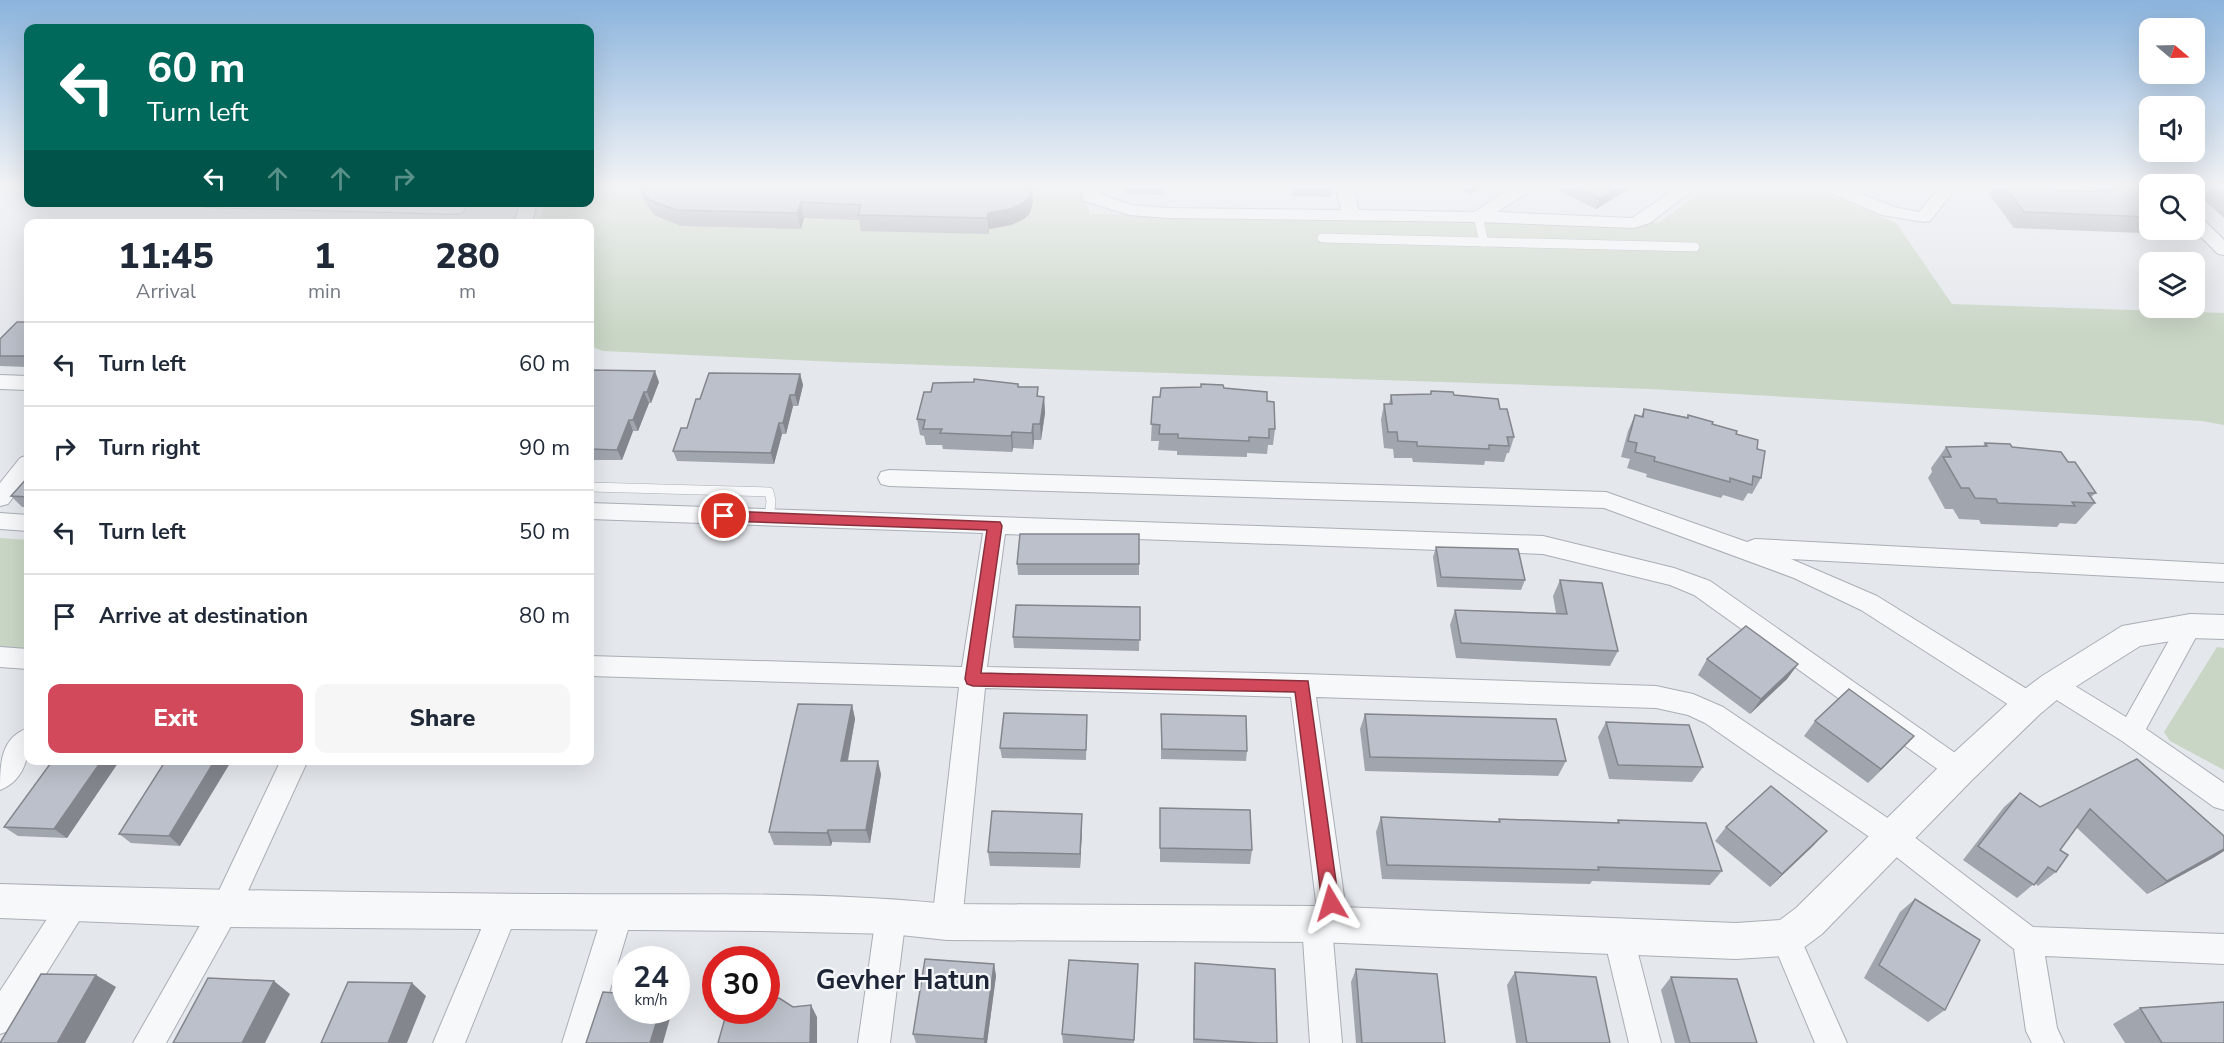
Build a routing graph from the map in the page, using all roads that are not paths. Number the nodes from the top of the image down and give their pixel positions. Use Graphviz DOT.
graph roads {
  1 [pos="1482,236"];
  2 [pos="2210,236"];
  3 [pos="1322,238"];
  4 [pos="1484,242"];
  5 [pos="1695,247"];
  6 [pos="2224,250"];
  7 [pos="0,382"];
  8 [pos="24,383"];
  9 [pos="24,468"];
  10 [pos="889,478"];
  11 [pos="594,487"];
  12 [pos="0,498"];
  13 [pos="594,511"];
  14 [pos="769,518"];
  15 [pos="0,521"];
  16 [pos="24,523"];
  17 [pos="995,526"];
  18 [pos="1727,546"];
  19 [pos="2224,573"];
  20 [pos="2207,627"];
  21 [pos="0,657"];
  22 [pos="24,659"];
  23 [pos="594,666"];
  24 [pos="973,679"];
  25 [pos="1302,686"];
  26 [pos="2042,694"];
  27 [pos="2130,733"];
  28 [pos="24,745"];
  29 [pos="293,765"];
  30 [pos="1959,770"];
  31 [pos="0,778"];
  32 [pos="2224,798"];
  33 [pos="1891,836"];
  34 [pos="0,901"];
  35 [pos="74,903"];
  36 [pos="225,909"];
  37 [pos="503,911"];
  38 [pos="618,912"];
  39 [pos="891,916"];
  40 [pos="947,922"];
  41 [pos="1325,924"];
  42 [pos="1619,938"];
  43 [pos="1786,938"];
  44 [pos="2028,940"];
  45 [pos="2224,949"];
  46 [pos="0,1018"];
  47 [pos="149,1043"];
  48 [pos="449,1043"];
  49 [pos="578,1043"];
  50 [pos="874,1043"];
  51 [pos="1326,1043"];
  52 [pos="1645,1043"];
  53 [pos="1831,1043"];
  54 [pos="2048,1043"];
  1 -- 4 [label="lane"];
  2 -- 6 [label="street"];
  3 -- 4 [label="lane"];
  4 -- 5 [label="lane"];
  7 -- 8 [label="street"];
  9 -- 12 [label="street"];
  10 -- 18 [label="street"];
  11 -- 14 [label="lane"];
  13 -- 14 [label="street"];
  14 -- 17 [label="street"];
  15 -- 16 [label="street"];
  17 -- 24 [label="street"];
  17 -- 30 [label="street"];
  18 -- 19 [label="street"];
  18 -- 26 [label="street"];
  20 -- 26 [label="street"];
  20 -- 27 [label="street"];
  21 -- 22 [label="street"];
  23 -- 24 [label="street"];
  24 -- 25 [label="street"];
  24 -- 40 [label="street"];
  25 -- 33 [label="street"];
  25 -- 41 [label="street"];
  26 -- 27 [label="street"];
  26 -- 30 [label="street"];
  27 -- 32 [label="street"];
  28 -- 31 [label="street"];
  29 -- 36 [label="street"];
  30 -- 33 [label="street"];
  33 -- 43 [label="street"];
  33 -- 44 [label="street"];
  34 -- 35 [label="street"];
  35 -- 36 [label="street"];
  35 -- 46 [label="street"];
  36 -- 37 [label="street"];
  36 -- 47 [label="street"];
  37 -- 38 [label="street"];
  37 -- 48 [label="street"];
  38 -- 39 [label="street"];
  38 -- 49 [label="street"];
  39 -- 40 [label="street"];
  39 -- 50 [label="street"];
  40 -- 41 [label="street"];
  41 -- 42 [label="street"];
  41 -- 51 [label="street"];
  42 -- 43 [label="street"];
  42 -- 52 [label="street"];
  43 -- 53 [label="street"];
  44 -- 45 [label="street"];
  44 -- 54 [label="street"];
}
